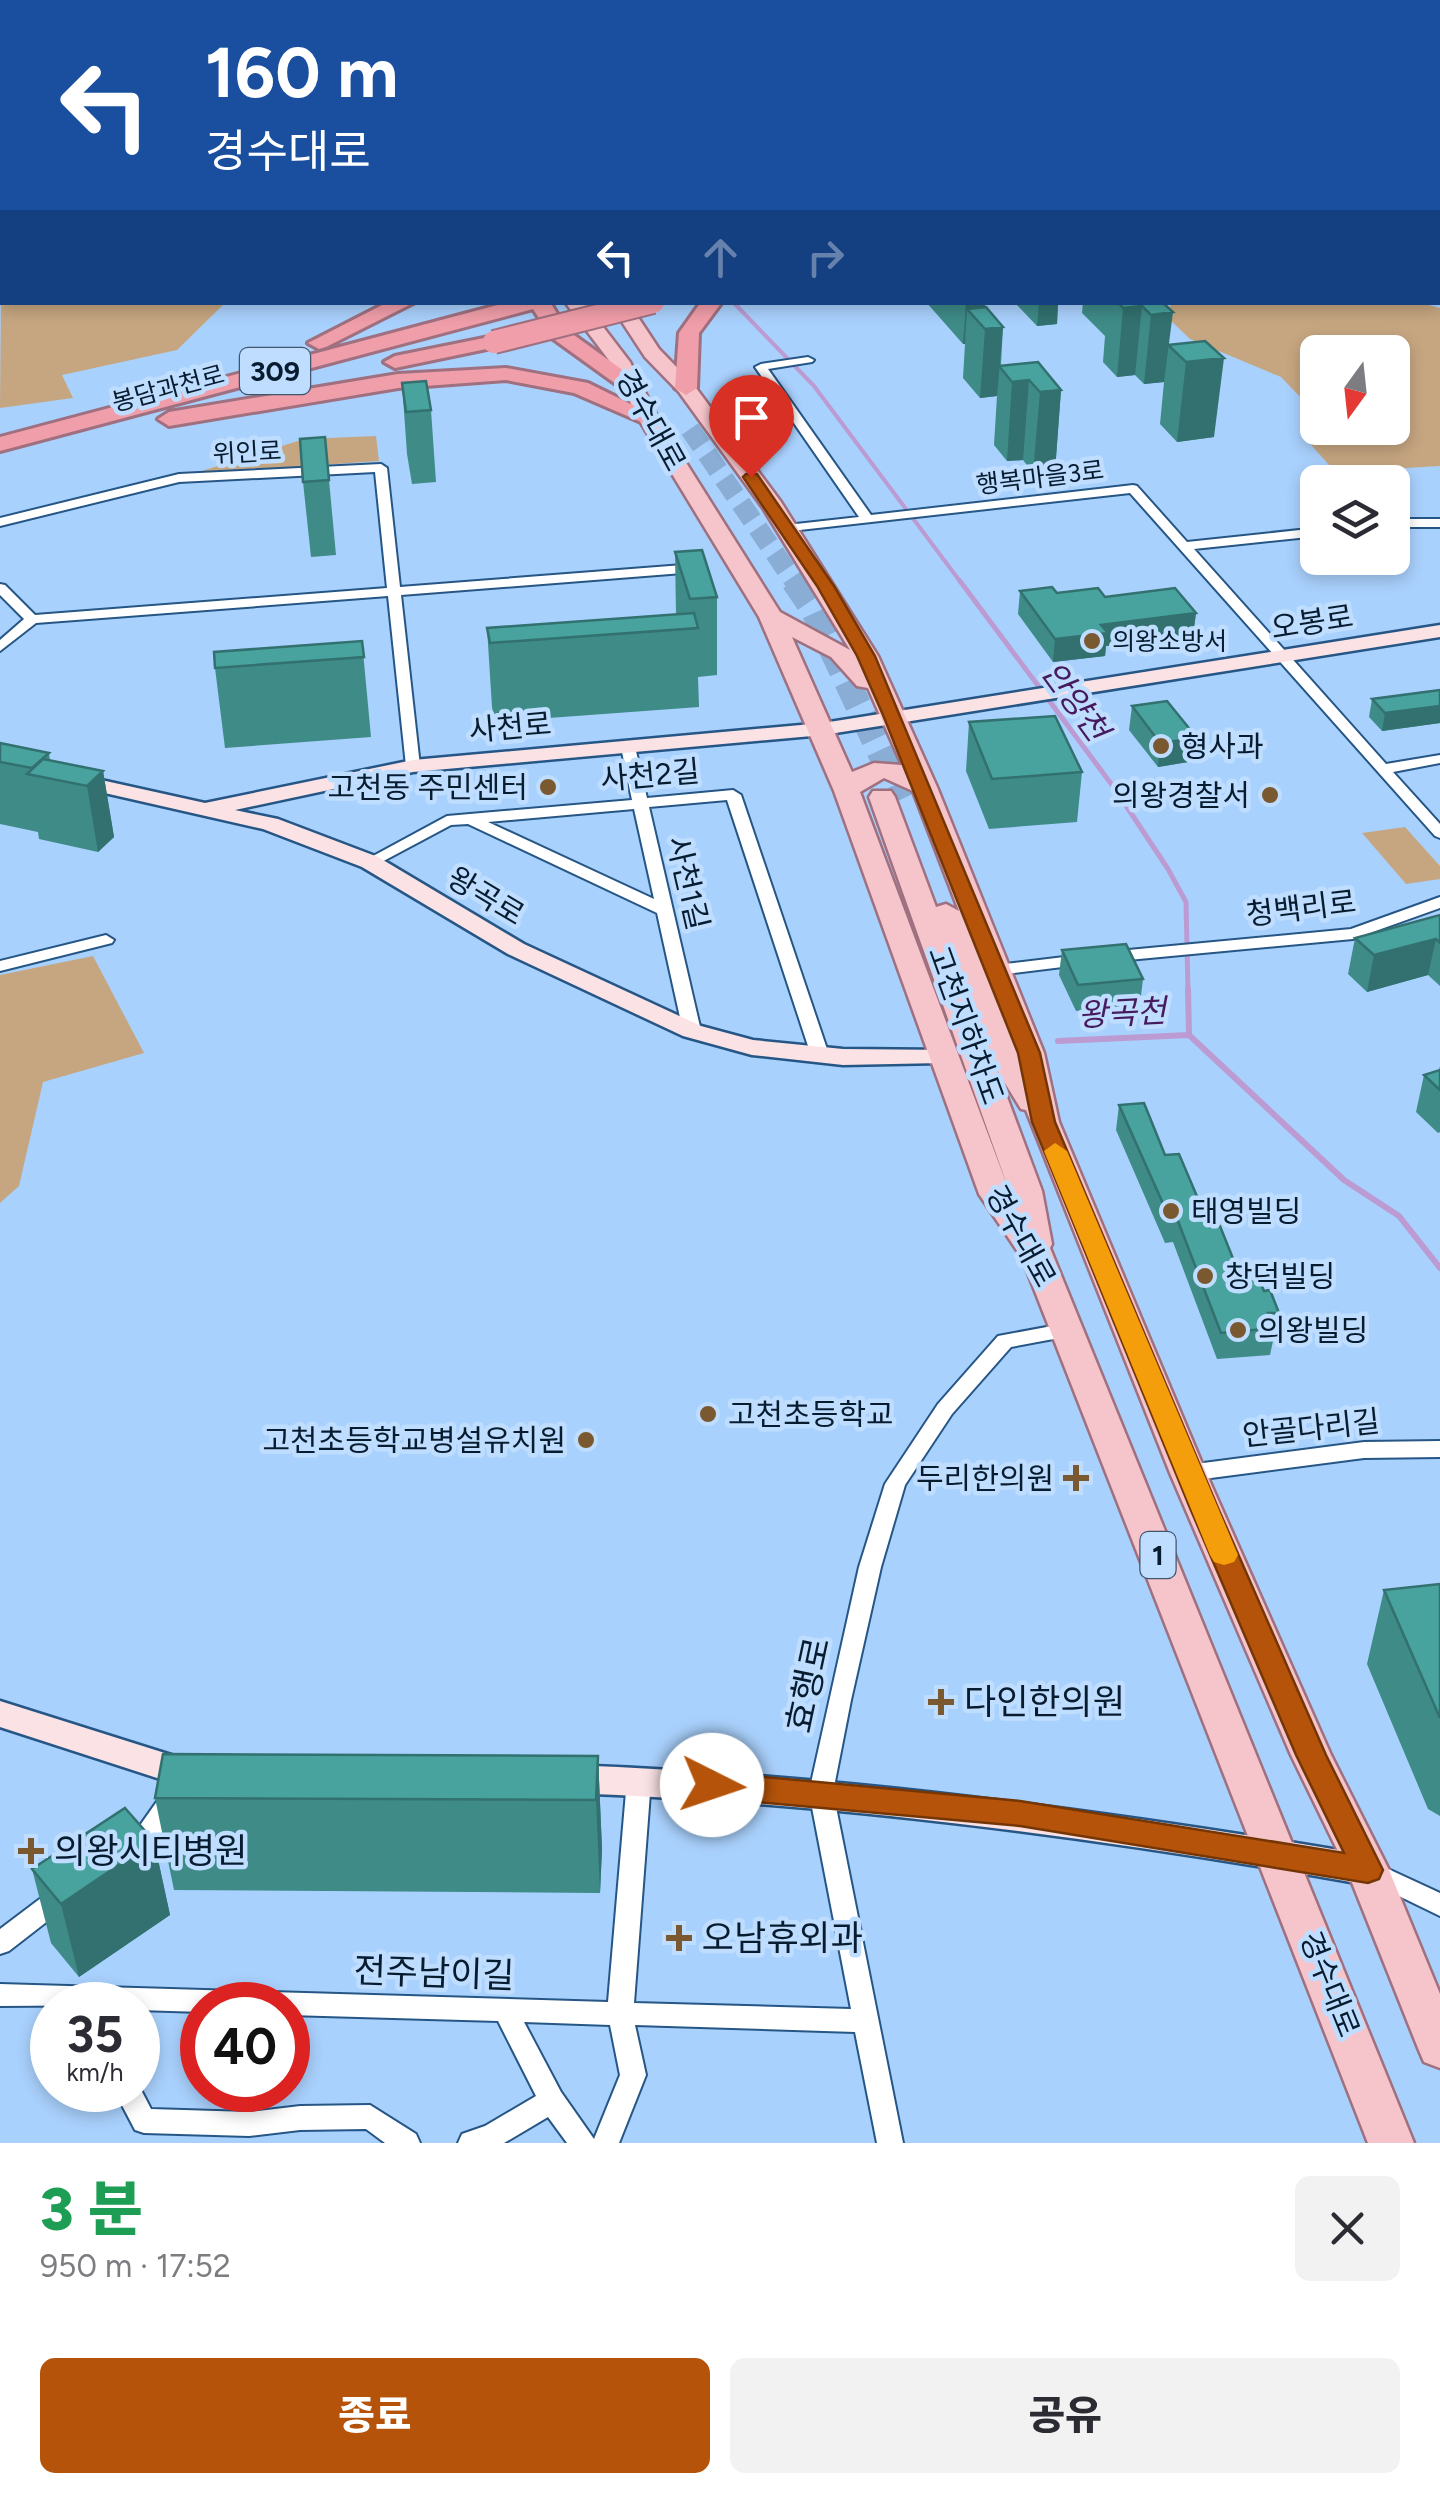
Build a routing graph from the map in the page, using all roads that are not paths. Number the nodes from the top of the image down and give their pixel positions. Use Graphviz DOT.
graph roads {
  1 [pos="399,305"];
  2 [pos="529,305"];
  3 [pos="540,305"];
  4 [pos="562,305"];
  5 [pos="580,305"];
  6 [pos="620,305"];
  7 [pos="624,305"];
  8 [pos="706,308"];
  9 [pos="489,319"];
  10 [pos="652,352"];
  11 [pos="808,360"];
  12 [pos="624,372"];
  13 [pos="686,388"];
  14 [pos="648,418"];
  15 [pos="150,422"];
  16 [pos="66,426"];
  17 [pos="0,444"];
  18 [pos="0,463"];
  19 [pos="868,520"];
  20 [pos="0,522"];
  21 [pos="1440,523"];
  22 [pos="1410,524"];
  23 [pos="788,529"];
  24 [pos="1300,534"];
  25 [pos="1186,546"];
  26 [pos="683,570"];
  27 [pos="0,588"];
  28 [pos="396,591"];
  29 [pos="771,617"];
  30 [pos="32,619"];
  31 [pos="1440,630"];
  32 [pos="0,648"];
  33 [pos="1281,658"];
  34 [pos="874,673"];
  35 [pos="892,715"];
  36 [pos="823,728"];
  37 [pos="628,747"];
  38 [pos="1440,760"];
  39 [pos="413,766"];
  40 [pos="1382,769"];
  41 [pos="56,776"];
  42 [pos="847,791"];
  43 [pos="902,794"];
  44 [pos="642,804"];
  45 [pos="206,808"];
  46 [pos="470,819"];
  47 [pos="1440,832"];
  48 [pos="370,862"];
  49 [pos="1440,902"];
  50 [pos="666,911"];
  51 [pos="106,940"];
  52 [pos="0,966"];
  53 [pos="997,970"];
  54 [pos="692,1031"];
  55 [pos="820,1055"];
  56 [pos="942,1055"];
  57 [pos="1044,1122"];
  58 [pos="1038,1256"];
  59 [pos="1068,1330"];
  60 [pos="1440,1449"];
  61 [pos="1188,1473"];
  62 [pos="0,1714"];
  63 [pos="188,1776"];
  64 [pos="224,1776"];
  65 [pos="534,1778"];
  66 [pos="639,1780"];
  67 [pos="821,1792"];
  68 [pos="1278,1854"];
  69 [pos="104,1865"];
  70 [pos="1368,1870"];
  71 [pos="75,1887"];
  72 [pos="1440,1906"];
  73 [pos="0,1943"];
  74 [pos="0,1995"];
  75 [pos="30,1997"];
  76 [pos="160,2003"];
  77 [pos="505,2010"];
  78 [pos="620,2013"];
  79 [pos="866,2021"];
  80 [pos="1437,2034"];
  81 [pos="552,2102"];
  82 [pos="138,2112"];
  83 [pos="407,2143"];
  84 [pos="472,2143"];
  85 [pos="583,2143"];
  86 [pos="606,2143"];
  87 [pos="890,2143"];
  88 [pos="1391,2143"];
  1 -- 16 [label="highway"];
  2 -- 9 [label="highway, 봉담과천로 / 309"];
  3 -- 12 [label="highway"];
  4 -- 9 [label="highway, 봉담과천로 / 309"];
  5 -- 12 [label="main road, 경수대로 / 1"];
  6 -- 10 [label="main road, 경수대로 / 1"];
  7 -- 9 [label="highway, bridge"];
  8 -- 13 [label="highway"];
  9 -- 15 [label="highway, 봉담과천로 / 309"];
  9 -- 16 [label="highway, 봉담과천로 / 309"];
  10 -- 12 [label="main road, 1"];
  10 -- 13 [label="main road, 경수대로 / 1"];
  11 -- 19 [label="street"];
  12 -- 14 [label="main road, 경수대로 / 1"];
  13 -- 23 [label="main road, 경수대로 / 1"];
  14 -- 15 [label="highway"];
  14 -- 29 [label="main road, 경수대로 / 1"];
  15 -- 18 [label="highway, 봉담과천로 / 309"];
  16 -- 17 [label="highway, 봉담과천로 / 309"];
  19 -- 23 [label="street, 행복마을3로"];
  19 -- 25 [label="street, 행복마을3로"];
  20 -- 28 [label="street, 위인로"];
  21 -- 22 [label="street"];
  23 -- 34 [label="main road, 경수대로 / 1"];
  24 -- 25 [label="street"];
  25 -- 33 [label="street, 행복마을3로"];
  26 -- 28 [label="street"];
  27 -- 30 [label="street"];
  28 -- 30 [label="street"];
  28 -- 39 [label="street, 위인로"];
  29 -- 34 [label="main road"];
  29 -- 36 [label="main road, 경수대로 / 1"];
  30 -- 32 [label="street"];
  31 -- 33 [label="street, 오봉로"];
  33 -- 35 [label="street, 오봉로"];
  33 -- 40 [label="street, 행복마을3로"];
  34 -- 35 [label="main road, 경수대로 / 1"];
  35 -- 36 [label="street"];
  35 -- 43 [label="main road, 경수대로 / 1"];
  36 -- 37 [label="street, 사천로"];
  36 -- 42 [label="main road, 경수대로 / 1"];
  37 -- 39 [label="street, 사천로"];
  37 -- 44 [label="street, 사천1길"];
  38 -- 40 [label="street"];
  39 -- 45 [label="street, 사천로"];
  40 -- 47 [label="street, 행복마을3로"];
  41 -- 45 [label="street, 왕곡로"];
  42 -- 43 [label="main road"];
  42 -- 56 [label="main road, 경수대로 / 1"];
  43 -- 53 [label="main road, 경수대로 / 1"];
  43 -- 57 [label="main road, 고천지하차도 / 1"];
  43 -- 58 [label="main road, 고천지하차도 / 1"];
  44 -- 46 [label="street, 사천2길"];
  44 -- 50 [label="street, 사천1길"];
  44 -- 55 [label="street, 사천2길"];
  45 -- 48 [label="street, 왕곡로"];
  46 -- 48 [label="street, 사천2길"];
  46 -- 50 [label="street"];
  48 -- 54 [label="street, 왕곡로"];
  49 -- 53 [label="street, 청백리로"];
  50 -- 54 [label="street, 사천1길"];
  51 -- 52 [label="street"];
  53 -- 57 [label="main road, 경수대로 / 1"];
  54 -- 55 [label="street, 왕곡로"];
  55 -- 56 [label="street, 왕곡로"];
  56 -- 58 [label="main road, 경수대로 / 1"];
  57 -- 61 [label="main road, 경수대로 / 1"];
  58 -- 59 [label="main road, 경수대로 / 1"];
  59 -- 67 [label="street, 효행로"];
  59 -- 68 [label="main road, 경수대로 / 1"];
  60 -- 61 [label="street, 안골다리길"];
  61 -- 70 [label="main road, 경수대로 / 1"];
  62 -- 63 [label="street"];
  63 -- 64 [label="street"];
  63 -- 69 [label="street"];
  65 -- 66 [label="street"];
  66 -- 67 [label="street"];
  66 -- 78 [label="street"];
  67 -- 68 [label="street"];
  67 -- 79 [label="street, 효행로"];
  68 -- 70 [label="street"];
  68 -- 88 [label="main road, 경수대로 / 1"];
  70 -- 72 [label="street"];
  70 -- 80 [label="main road, 경수대로 / 1"];
  71 -- 73 [label="street"];
  74 -- 75 [label="street, 전주남이길"];
  76 -- 77 [label="street, 전주남이길"];
  77 -- 78 [label="street, 전주남이길"];
  77 -- 81 [label="street"];
  78 -- 79 [label="street, 전주남이길"];
  78 -- 86 [label="street"];
  79 -- 87 [label="street, 효행로"];
  81 -- 84 [label="street"];
  81 -- 85 [label="street"];
  82 -- 83 [label="street"];
}
